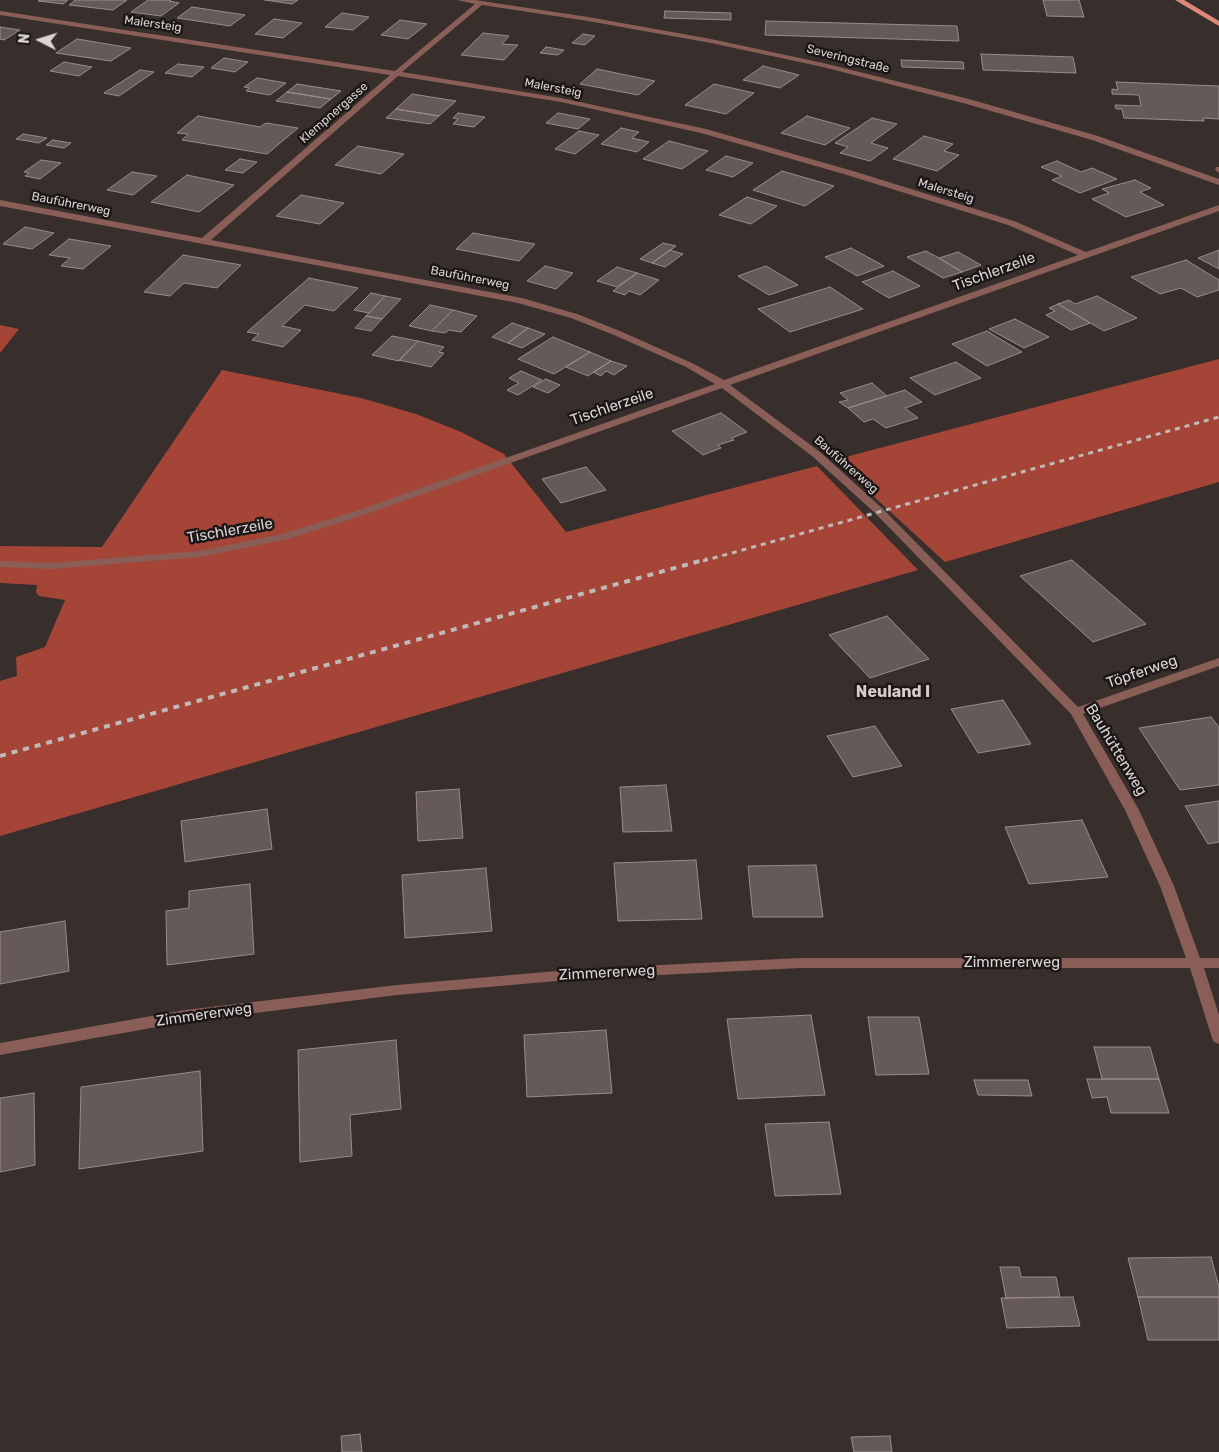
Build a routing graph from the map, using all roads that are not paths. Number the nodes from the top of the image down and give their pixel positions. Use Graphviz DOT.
graph roads {
  1 [pos="461,0"];
  2 [pos="1179,0"];
  3 [pos="481,3"];
  4 [pos="0,13"];
  5 [pos="1219,24"];
  6 [pos="398,72"];
  7 [pos="1219,182"];
  8 [pos="0,203"];
  9 [pos="1219,208"];
  10 [pos="204,241"];
  11 [pos="1086,255"];
  12 [pos="724,384"];
  13 [pos="879,511"];
  14 [pos="0,564"];
  15 [pos="1219,662"];
  16 [pos="1076,712"];
  17 [pos="1195,963"];
  18 [pos="1219,963"];
  19 [pos="1219,1038"];
  20 [pos="0,1049"];
  1 -- 3 [label="street, Severingstraße"];
  2 -- 5 [label="main road"];
  3 -- 6 [label="street, Klempnergasse"];
  3 -- 7 [label="street, Severingstraße"];
  4 -- 6 [label="street, Malersteig"];
  6 -- 10 [label="street, Klempnergasse"];
  6 -- 11 [label="street, Malersteig"];
  8 -- 10 [label="street, Bauführerweg"];
  9 -- 11 [label="street, Tischlerzeile"];
  10 -- 12 [label="street, Bauführerweg"];
  11 -- 12 [label="street, Tischlerzeile"];
  12 -- 13 [label="street, Bauführerweg"];
  12 -- 14 [label="street, Tischlerzeile"];
  13 -- 16 [label="street, Bauhüttenweg"];
  15 -- 16 [label="street, Töpferweg"];
  16 -- 17 [label="street, Bauhüttenweg"];
  17 -- 18 [label="street, Zimmererweg"];
  17 -- 19 [label="street, Bauhüttenweg"];
  17 -- 20 [label="street, Zimmererweg"];
}
